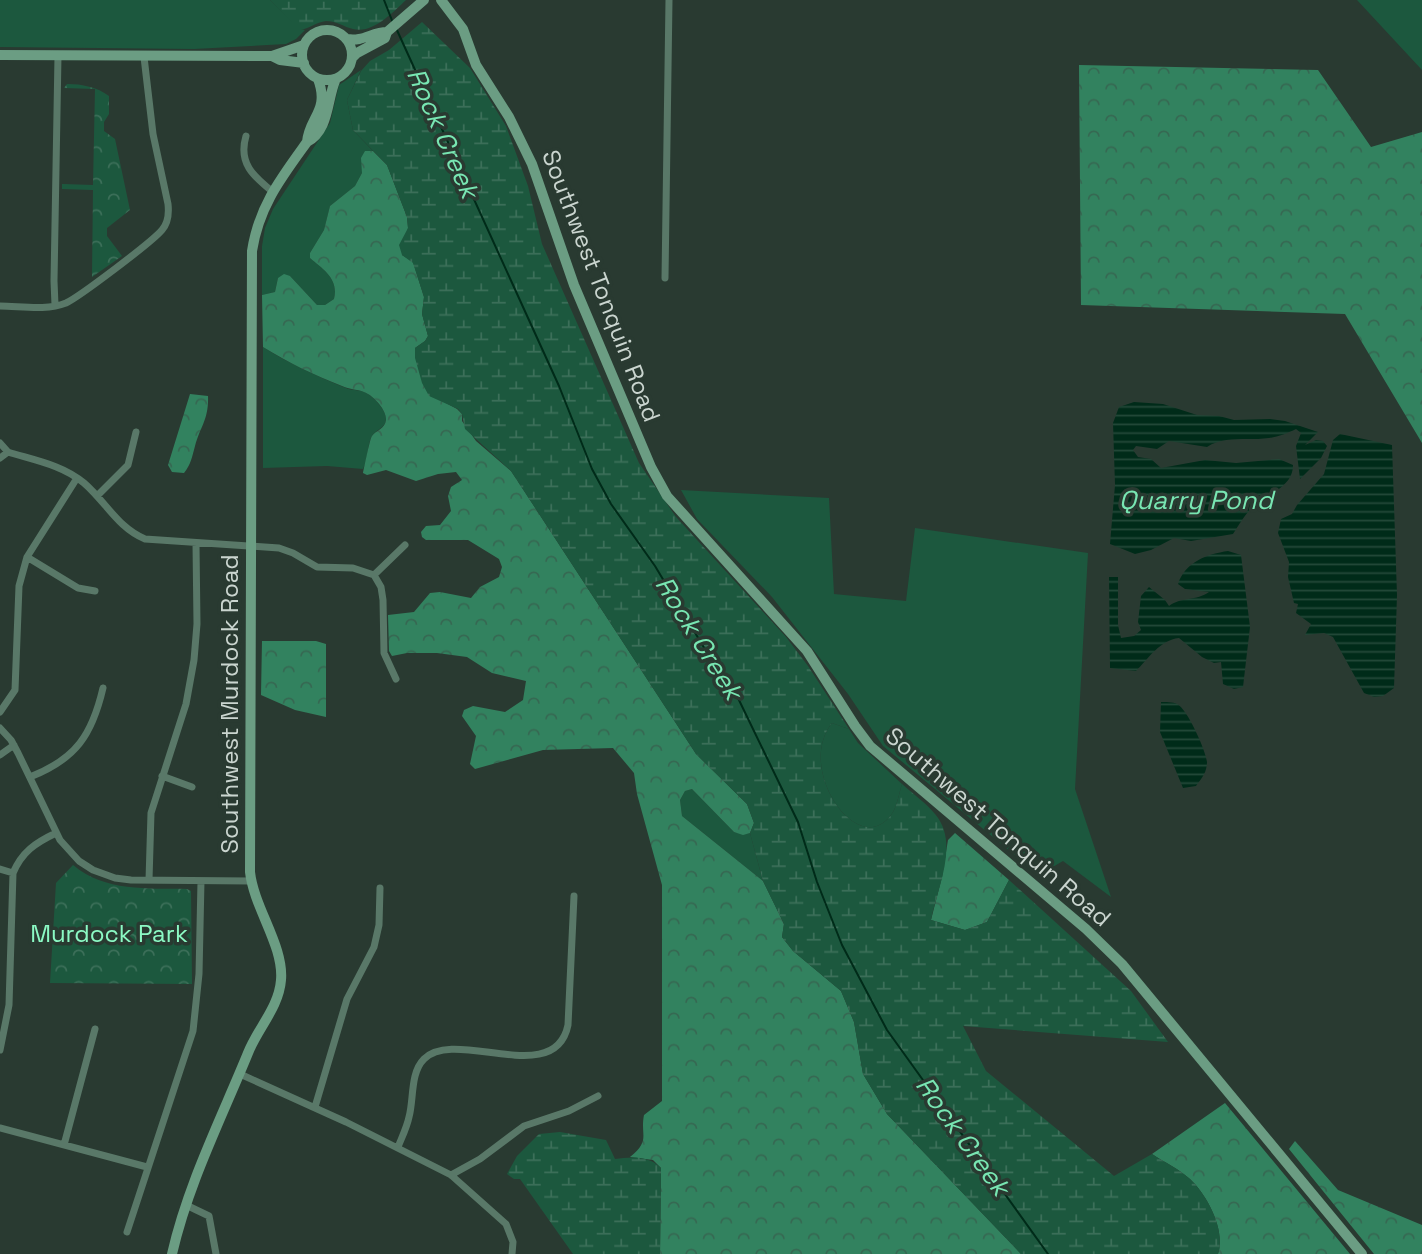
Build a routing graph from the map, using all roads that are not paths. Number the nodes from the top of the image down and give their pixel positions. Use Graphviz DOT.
graph roads {
  1 [pos="424,0"];
  2 [pos="441,0"];
  3 [pos="669,0"];
  4 [pos="387,32"];
  5 [pos="347,39"];
  6 [pos="304,45"];
  7 [pos="0,55"];
  8 [pos="58,56"];
  9 [pos="272,56"];
  10 [pos="144,57"];
  11 [pos="352,58"];
  12 [pos="304,63"];
  13 [pos="318,79"];
  14 [pos="335,81"];
  15 [pos="246,136"];
  16 [pos="307,142"];
  17 [pos="272,192"];
  18 [pos="665,278"];
  19 [pos="55,305"];
  20 [pos="0,306"];
  21 [pos="136,432"];
  22 [pos="0,443"];
  23 [pos="8,452"];
  24 [pos="0,458"];
  25 [pos="77,478"];
  26 [pos="97,496"];
  27 [pos="196,544"];
  28 [pos="405,545"];
  29 [pos="252,547"];
  30 [pos="27,557"];
  31 [pos="374,575"];
  32 [pos="96,591"];
  33 [pos="396,679"];
  34 [pos="103,688"];
  35 [pos="0,712"];
  36 [pos="0,728"];
  37 [pos="14,745"];
  38 [pos="0,755"];
  39 [pos="162,776"];
  40 [pos="30,777"];
  41 [pos="192,787"];
  42 [pos="56,833"];
  43 [pos="0,869"];
  44 [pos="13,873"];
  45 [pos="149,880"];
  46 [pos="201,881"];
  47 [pos="251,881"];
  48 [pos="380,888"];
  49 [pos="574,896"];
  50 [pos="95,1029"];
  51 [pos="0,1049"];
  52 [pos="240,1074"];
  53 [pos="598,1096"];
  54 [pos="315,1107"];
  55 [pos="0,1128"];
  56 [pos="64,1145"];
  57 [pos="398,1147"];
  58 [pos="147,1167"];
  59 [pos="451,1175"];
  60 [pos="186,1205"];
  61 [pos="127,1232"];
  62 [pos="172,1254"];
  63 [pos="216,1254"];
  64 [pos="512,1254"];
  65 [pos="1362,1254"];
  1 -- 4 [label="main road"];
  2 -- 65 [label="main road, Southwest Tonquin Road"];
  3 -- 18 [label="street"];
  4 -- 5 [label="main road"];
  4 -- 11 [label="main road"];
  5 -- 6 [label="main road"];
  5 -- 11 [label="main road"];
  6 -- 9 [label="main road"];
  6 -- 12 [label="main road"];
  7 -- 8 [label="main road"];
  8 -- 10 [label="main road"];
  8 -- 19 [label="street"];
  9 -- 10 [label="main road"];
  9 -- 12 [label="main road"];
  10 -- 19 [label="street"];
  11 -- 14 [label="main road"];
  12 -- 13 [label="main road"];
  13 -- 14 [label="main road"];
  13 -- 16 [label="main road, Southwest Murdock Road"];
  14 -- 16 [label="main road, Southwest Murdock Road"];
  15 -- 17 [label="street"];
  16 -- 17 [label="main road, Southwest Murdock Road"];
  17 -- 29 [label="main road, Southwest Murdock Road"];
  19 -- 20 [label="street"];
  21 -- 26 [label="street"];
  22 -- 23 [label="street"];
  23 -- 24 [label="street"];
  23 -- 25 [label="street"];
  25 -- 26 [label="street"];
  25 -- 30 [label="street"];
  26 -- 27 [label="street"];
  27 -- 29 [label="street"];
  27 -- 39 [label="street"];
  28 -- 31 [label="street"];
  29 -- 31 [label="street"];
  29 -- 47 [label="main road, Southwest Murdock Road"];
  30 -- 32 [label="street"];
  30 -- 35 [label="street"];
  31 -- 33 [label="street"];
  34 -- 40 [label="street"];
  36 -- 37 [label="street"];
  37 -- 38 [label="street"];
  37 -- 40 [label="street"];
  39 -- 41 [label="street"];
  39 -- 45 [label="street"];
  40 -- 42 [label="street"];
  42 -- 44 [label="street"];
  42 -- 45 [label="street"];
  43 -- 44 [label="street"];
  44 -- 51 [label="street"];
  45 -- 46 [label="street"];
  46 -- 47 [label="street"];
  46 -- 58 [label="street"];
  47 -- 52 [label="main road, Southwest Murdock Road"];
  48 -- 54 [label="street"];
  49 -- 57 [label="street"];
  50 -- 56 [label="street"];
  52 -- 54 [label="street"];
  52 -- 60 [label="main road, Southwest Murdock Road"];
  53 -- 59 [label="street"];
  54 -- 57 [label="street"];
  55 -- 56 [label="street"];
  56 -- 58 [label="street"];
  57 -- 59 [label="street"];
  58 -- 61 [label="street"];
  59 -- 64 [label="street"];
  60 -- 62 [label="main road, Southwest Murdock Road"];
  60 -- 63 [label="street"];
}
